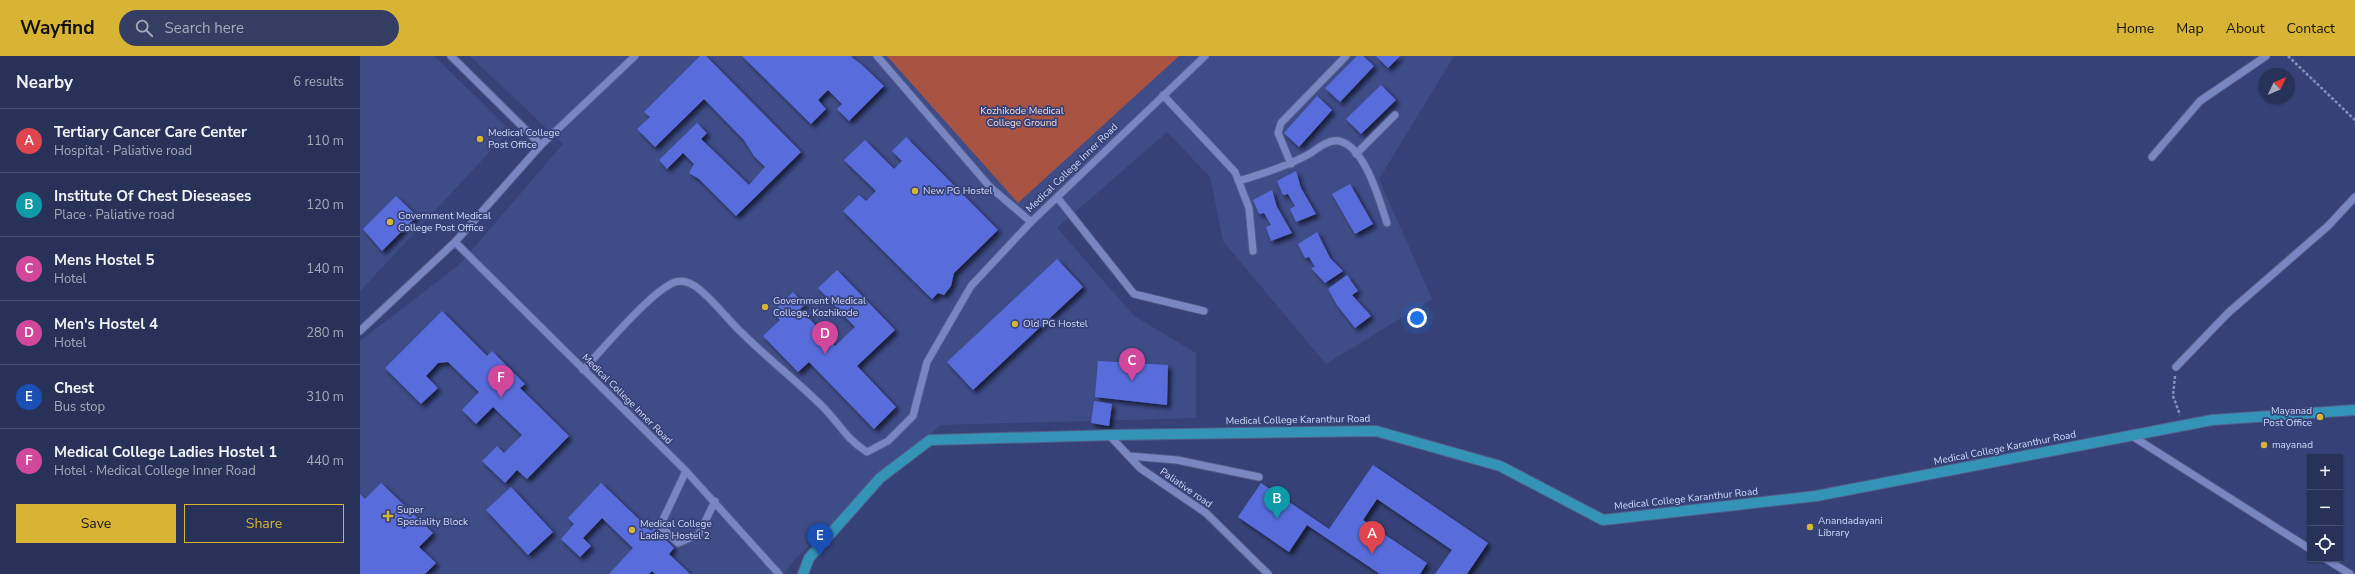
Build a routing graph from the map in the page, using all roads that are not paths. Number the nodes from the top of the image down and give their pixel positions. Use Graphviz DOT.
graph roads {
  1 [pos="451,56"];
  2 [pos="635,56"];
  3 [pos="877,56"];
  4 [pos="1205,56"];
  5 [pos="1346,56"];
  6 [pos="2266,56"];
  7 [pos="1163,95"];
  8 [pos="1395,115"];
  9 [pos="542,145"];
  10 [pos="1356,154"];
  11 [pos="2152,157"];
  12 [pos="1291,164"];
  13 [pos="1239,181"];
  14 [pos="1057,197"];
  15 [pos="2355,197"];
  16 [pos="1031,222"];
  17 [pos="1387,223"];
  18 [pos="455,242"];
  19 [pos="1253,251"];
  20 [pos="1204,311"];
  21 [pos="360,332"];
  22 [pos="2176,367"];
  23 [pos="583,370"];
  24 [pos="2355,410"];
  25 [pos="1109,435"];
  26 [pos="2132,436"];
  27 [pos="1129,456"];
  28 [pos="686,471"];
  29 [pos="1259,477"];
  30 [pos="715,501"];
  31 [pos="2307,547"];
  32 [pos="2331,562"];
  33 [pos="779,574"];
  34 [pos="803,574"];
  35 [pos="1268,574"];
  36 [pos="2350,574"];
  1 -- 9 [label="street"];
  2 -- 9 [label="street"];
  3 -- 16 [label="street, Medical College Inner Road"];
  4 -- 7 [label="street, Medical College Inner Road"];
  5 -- 12 [label="street"];
  6 -- 11 [label="street"];
  7 -- 13 [label="street"];
  7 -- 14 [label="street, Medical College Inner Road"];
  8 -- 10 [label="street"];
  9 -- 18 [label="street"];
  10 -- 12 [label="street"];
  10 -- 17 [label="street"];
  12 -- 13 [label="street"];
  13 -- 19 [label="street"];
  14 -- 16 [label="street, Medical College Inner Road"];
  14 -- 20 [label="street"];
  15 -- 22 [label="street"];
  16 -- 23 [label="street"];
  18 -- 21 [label="street"];
  18 -- 23 [label="street, Medical College Inner Road"];
  23 -- 28 [label="street, Medical College Inner Road"];
  24 -- 26 [label="main road, Medical College Karanthur Road"];
  25 -- 26 [label="main road, Medical College Karanthur Road"];
  25 -- 27 [label="street, Paliative road"];
  25 -- 34 [label="main road, Medical College Karanthur Road"];
  26 -- 31 [label="street"];
  27 -- 29 [label="street"];
  27 -- 35 [label="street, Paliative road"];
  28 -- 30 [label="street, Medical College Inner Road"];
  28 -- 30 [label="street"];
  30 -- 33 [label="street, Medical College Inner Road"];
  32 -- 36 [label="street"];
}
